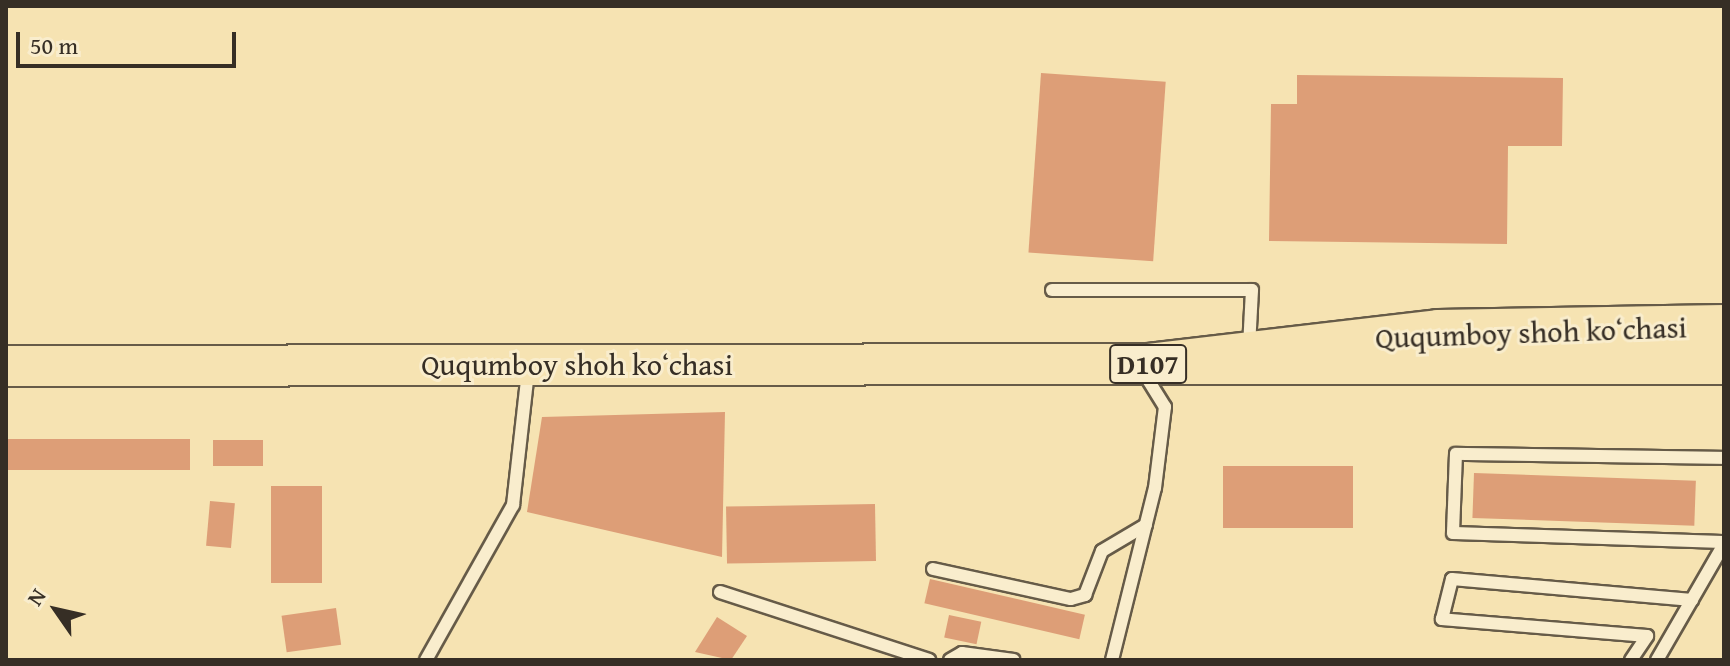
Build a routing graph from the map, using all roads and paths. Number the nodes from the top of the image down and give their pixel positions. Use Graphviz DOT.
graph roads {
  1 [pos="1052,290"];
  2 [pos="1724,325"];
  3 [pos="1249,352"];
  4 [pos="528,364"];
  5 [pos="1143,364"];
  6 [pos="1724,364"];
  7 [pos="6,366"];
  8 [pos="1724,458"];
  9 [pos="1146,525"];
  10 [pos="1724,543"];
  11 [pos="933,569"];
  12 [pos="720,592"];
  13 [pos="1692,600"];
  14 [pos="426,660"];
  15 [pos="929,660"];
  16 [pos="950,660"];
  17 [pos="1014,660"];
  18 [pos="1112,660"];
  19 [pos="1631,660"];
  20 [pos="1657,660"];
  1 -- 3 [label="lane"];
  2 -- 3 [label="main road, Ququmboy shoh koʻchasi / D107"];
  3 -- 5 [label="main road, Ququmboy shoh koʻchasi / D107"];
  4 -- 5 [label="main road, Ququmboy shoh koʻchasi / D107"];
  4 -- 7 [label="main road, Ququmboy shoh koʻchasi / D107"];
  4 -- 14 [label="lane"];
  5 -- 6 [label="main road, Ququmboy shoh koʻchasi / D107"];
  5 -- 9 [label="lane"];
  8 -- 10 [label="lane"];
  9 -- 11 [label="lane"];
  9 -- 18 [label="lane"];
  10 -- 13 [label="lane"];
  12 -- 15 [label="lane"];
  13 -- 19 [label="lane"];
  13 -- 20 [label="lane"];
  16 -- 17 [label="lane"];
}
